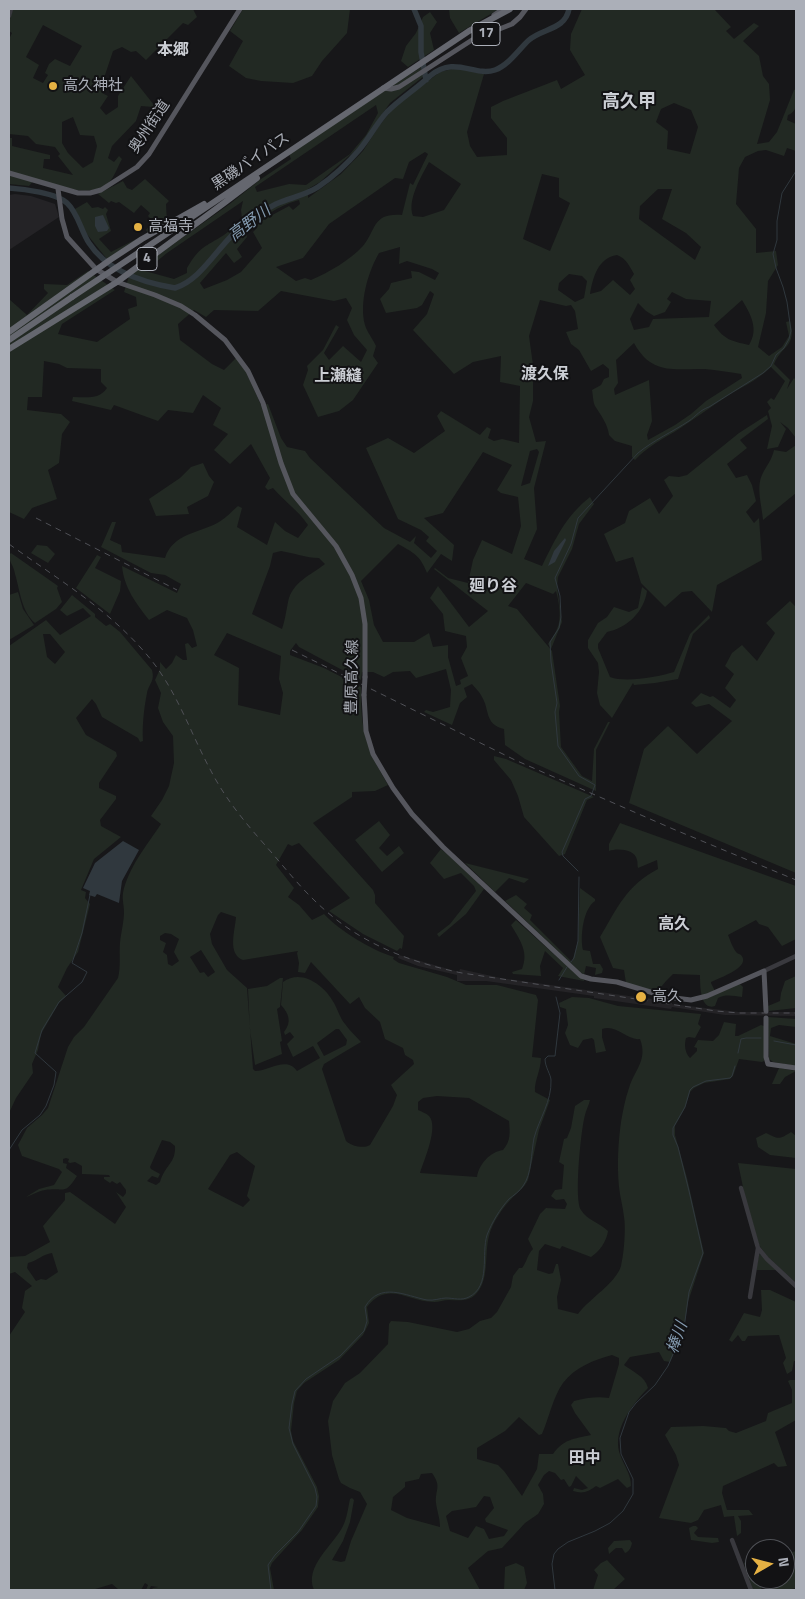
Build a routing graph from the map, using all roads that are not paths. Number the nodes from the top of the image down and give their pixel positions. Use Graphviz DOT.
graph roads {
  1 [pos="11,9"];
  2 [pos="240,9"];
  3 [pos="503,9"];
  4 [pos="510,9"];
  5 [pos="526,9"];
  6 [pos="9,16"];
  7 [pos="477,26"];
  8 [pos="383,88"];
  9 [pos="299,144"];
  10 [pos="278,158"];
  11 [pos="9,174"];
  12 [pos="59,191"];
  13 [pos="96,269"];
  14 [pos="117,282"];
  15 [pos="9,332"];
  16 [pos="9,340"];
  17 [pos="9,349"];
  18 [pos="796,956"];
  19 [pos="764,971"];
  20 [pos="766,1011"];
  21 [pos="766,1018"];
  22 [pos="796,1068"];
  23 [pos="741,1188"];
  24 [pos="758,1248"];
  25 [pos="796,1286"];
  26 [pos="750,1297"];
  27 [pos="732,1540"];
  28 [pos="751,1590"];
  1 -- 6 [label="street"];
  2 -- 12 [label="main road, 奥州街道"];
  3 -- 7 [label="main road, 17"];
  4 -- 7 [label="highway, 黒磯バイパス / 4"];
  5 -- 8 [label="main road, 17"];
  7 -- 8 [label="highway, 黒磯バイパス / 4"];
  8 -- 9 [label="highway, 黒磯バイパス / 4"];
  9 -- 10 [label="highway, 黒磯バイパス / 4"];
  9 -- 13 [label="highway, 4"];
  10 -- 14 [label="highway, 4"];
  10 -- 16 [label="highway, 黒磯バイパス / 4, bridge"];
  11 -- 12 [label="main road, 奥州街道"];
  12 -- 13 [label="main road, 豊原高久線"];
  13 -- 14 [label="main road, 豊原高久線"];
  13 -- 15 [label="highway, 4"];
  14 -- 17 [label="highway, 4"];
  14 -- 19 [label="main road, 豊原高久線, bridge"];
  18 -- 19 [label="street"];
  19 -- 20 [label="main road"];
  21 -- 22 [label="main road"];
  23 -- 24 [label="street"];
  24 -- 25 [label="street"];
  24 -- 26 [label="street"];
  27 -- 28 [label="street"];
}
